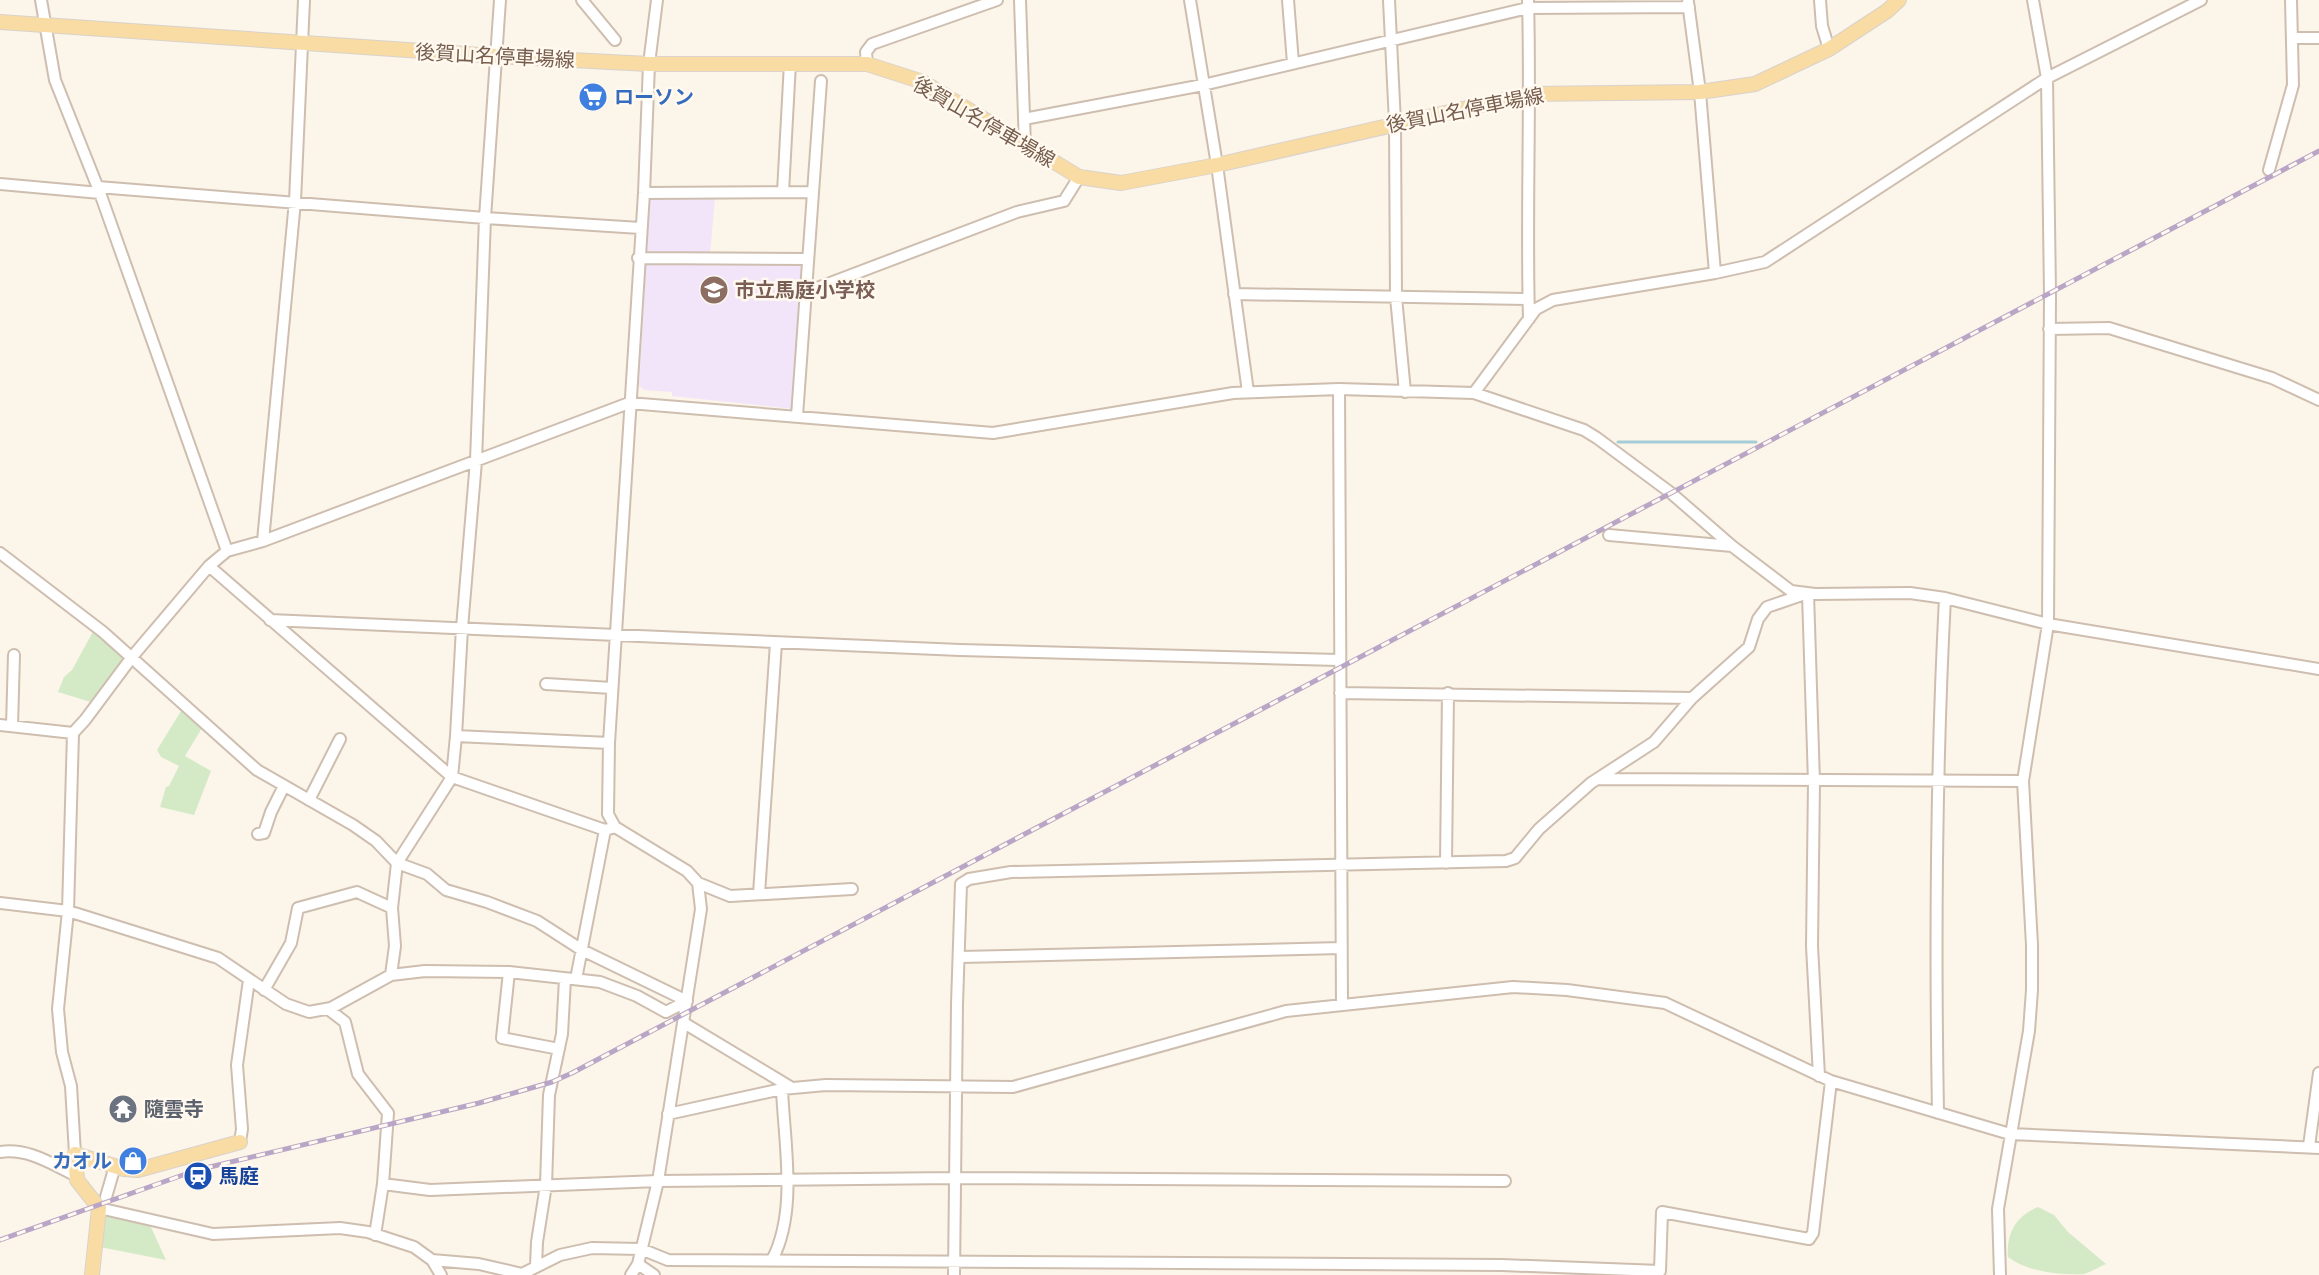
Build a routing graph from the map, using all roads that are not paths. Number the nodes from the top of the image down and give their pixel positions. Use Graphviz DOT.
graph roads {
  1 [pos="41,0"];
  2 [pos="304,0"];
  3 [pos="500,0"];
  4 [pos="582,0"];
  5 [pos="657,0"];
  6 [pos="997,0"];
  7 [pos="1020,0"];
  8 [pos="1190,0"];
  9 [pos="1288,0"];
  10 [pos="1389,0"];
  11 [pos="1820,0"];
  12 [pos="1899,0"];
  13 [pos="2033,0"];
  14 [pos="2201,0"];
  15 [pos="2291,0"];
  16 [pos="1528,4"];
  17 [pos="1688,4"];
  18 [pos="0,22"];
  19 [pos="44,25"];
  20 [pos="2292,38"];
  21 [pos="2319,38"];
  22 [pos="1390,39"];
  23 [pos="615,40"];
  24 [pos="300,44"];
  25 [pos="1829,49"];
  26 [pos="495,56"];
  27 [pos="790,63"];
  28 [pos="1293,63"];
  29 [pos="649,64"];
  30 [pos="867,64"];
  31 [pos="2047,78"];
  32 [pos="821,81"];
  33 [pos="1203,85"];
  34 [pos="1700,92"];
  35 [pos="1529,94"];
  36 [pos="1024,119"];
  37 [pos="1395,123"];
  38 [pos="1025,146"];
  39 [pos="1217,165"];
  40 [pos="2269,170"];
  41 [pos="1079,177"];
  42 [pos="0,184"];
  43 [pos="99,190"];
  44 [pos="783,192"];
  45 [pos="812,192"];
  46 [pos="644,193"];
  47 [pos="295,201"];
  48 [pos="485,219"];
  49 [pos="639,228"];
  50 [pos="638,258"];
  51 [pos="806,259"];
  52 [pos="1714,273"];
  53 [pos="804,293"];
  54 [pos="1234,294"];
  55 [pos="1396,297"];
  56 [pos="1528,299"];
  57 [pos="1529,319"];
  58 [pos="2049,329"];
  59 [pos="1339,389"];
  60 [pos="1248,392"];
  61 [pos="1405,392"];
  62 [pos="1474,393"];
  63 [pos="2319,400"];
  64 [pos="629,403"];
  65 [pos="797,416"];
  66 [pos="476,461"];
  67 [pos="1609,535"];
  68 [pos="263,541"];
  69 [pos="1732,546"];
  70 [pos="227,551"];
  71 [pos="0,553"];
  72 [pos="209,566"];
  73 [pos="1806,594"];
  74 [pos="1945,597"];
  75 [pos="270,620"];
  76 [pos="2048,624"];
  77 [pos="462,627"];
  78 [pos="616,634"];
  79 [pos="776,643"];
  80 [pos="14,655"];
  81 [pos="132,657"];
  82 [pos="1339,660"];
  83 [pos="2319,669"];
  84 [pos="546,684"];
  85 [pos="612,688"];
  86 [pos="1340,693"];
  87 [pos="1448,693"];
  88 [pos="1692,698"];
  89 [pos="0,725"];
  90 [pos="12,726"];
  91 [pos="73,733"];
  92 [pos="456,736"];
  93 [pos="340,739"];
  94 [pos="609,743"];
  95 [pos="452,777"];
  96 [pos="1598,779"];
  97 [pos="1814,782"];
  98 [pos="2023,782"];
  99 [pos="1937,783"];
  100 [pos="284,786"];
  101 [pos="309,800"];
  102 [pos="610,828"];
  103 [pos="258,834"];
  104 [pos="397,862"];
  105 [pos="1446,862"];
  106 [pos="1340,864"];
  107 [pos="698,883"];
  108 [pos="852,889"];
  109 [pos="759,894"];
  110 [pos="0,903"];
  111 [pos="392,908"];
  112 [pos="68,911"];
  113 [pos="1341,948"];
  114 [pos="582,950"];
  115 [pos="960,957"];
  116 [pos="509,972"];
  117 [pos="391,975"];
  118 [pos="570,979"];
  119 [pos="249,980"];
  120 [pos="264,990"];
  121 [pos="687,1001"];
  122 [pos="1342,1005"];
  123 [pos="328,1009"];
  124 [pos="684,1023"];
  125 [pos="559,1049"];
  126 [pos="2319,1072"];
  127 [pos="1819,1076"];
  128 [pos="1832,1081"];
  129 [pos="956,1088"];
  130 [pos="787,1089"];
  131 [pos="1938,1113"];
  132 [pos="668,1114"];
  133 [pos="2010,1134"];
  134 [pos="240,1142"];
  135 [pos="2314,1147"];
  136 [pos="0,1152"];
  137 [pos="75,1154"];
  138 [pos="116,1166"];
  139 [pos="75,1175"];
  140 [pos="955,1178"];
  141 [pos="658,1181"];
  142 [pos="1505,1181"];
  143 [pos="786,1182"];
  144 [pos="383,1184"];
  145 [pos="546,1185"];
  146 [pos="102,1202"];
  147 [pos="375,1235"];
  148 [pos="641,1249"];
  149 [pos="432,1260"];
  150 [pos="772,1260"];
  151 [pos="954,1261"];
  152 [pos="638,1264"];
  153 [pos="536,1266"];
  154 [pos="2000,1272"];
  155 [pos="92,1275"];
  156 [pos="441,1275"];
  157 [pos="631,1275"];
  158 [pos="654,1275"];
  159 [pos="954,1275"];
  1 -- 19 [label="street"];
  2 -- 24 [label="street"];
  3 -- 26 [label="street"];
  4 -- 23 [label="street"];
  5 -- 29 [label="street"];
  6 -- 30 [label="street"];
  7 -- 36 [label="street"];
  8 -- 33 [label="street"];
  9 -- 28 [label="street"];
  10 -- 22 [label="street"];
  11 -- 25 [label="street"];
  12 -- 25 [label="main road, 後賀山名停車場線"];
  13 -- 31 [label="street"];
  14 -- 31 [label="street"];
  15 -- 20 [label="street"];
  16 -- 17 [label="street"];
  16 -- 22 [label="street"];
  16 -- 35 [label="street"];
  17 -- 34 [label="street"];
  18 -- 19 [label="main road, 後賀山名停車場線"];
  19 -- 24 [label="main road, 後賀山名停車場線"];
  19 -- 43 [label="street"];
  20 -- 21 [label="street"];
  20 -- 40 [label="street"];
  22 -- 28 [label="street"];
  22 -- 37 [label="street"];
  24 -- 26 [label="main road, 後賀山名停車場線"];
  24 -- 47 [label="street"];
  25 -- 34 [label="main road, 後賀山名停車場線"];
  26 -- 29 [label="main road, 後賀山名停車場線"];
  26 -- 48 [label="street"];
  27 -- 29 [label="main road, 後賀山名停車場線"];
  27 -- 30 [label="main road, 後賀山名停車場線"];
  27 -- 44 [label="street"];
  28 -- 33 [label="street"];
  29 -- 46 [label="street"];
  30 -- 38 [label="main road, 後賀山名停車場線"];
  31 -- 52 [label="street"];
  31 -- 58 [label="street"];
  32 -- 45 [label="street"];
  33 -- 36 [label="street"];
  33 -- 39 [label="street"];
  34 -- 35 [label="main road, 後賀山名停車場線"];
  34 -- 52 [label="street"];
  35 -- 37 [label="main road, 後賀山名停車場線"];
  35 -- 56 [label="street"];
  36 -- 38 [label="street"];
  37 -- 39 [label="main road, 後賀山名停車場線"];
  37 -- 55 [label="street"];
  38 -- 41 [label="main road, 後賀山名停車場線"];
  39 -- 41 [label="main road, 後賀山名停車場線"];
  39 -- 54 [label="street"];
  41 -- 53 [label="street"];
  42 -- 43 [label="street"];
  43 -- 47 [label="street"];
  43 -- 70 [label="street"];
  44 -- 45 [label="street"];
  44 -- 46 [label="street"];
  45 -- 51 [label="street"];
  46 -- 49 [label="street"];
  47 -- 48 [label="street"];
  47 -- 68 [label="street"];
  48 -- 49 [label="street"];
  48 -- 66 [label="street"];
  49 -- 50 [label="street"];
  50 -- 51 [label="street"];
  50 -- 64 [label="street"];
  51 -- 53 [label="street"];
  52 -- 57 [label="street"];
  53 -- 65 [label="street"];
  54 -- 55 [label="street"];
  54 -- 60 [label="street"];
  55 -- 56 [label="street"];
  55 -- 61 [label="street"];
  56 -- 57 [label="street"];
  57 -- 62 [label="street"];
  58 -- 63 [label="street"];
  58 -- 76 [label="street"];
  59 -- 60 [label="street"];
  59 -- 61 [label="street"];
  59 -- 82 [label="street"];
  60 -- 65 [label="street"];
  61 -- 62 [label="street"];
  62 -- 69 [label="street"];
  64 -- 65 [label="street"];
  64 -- 66 [label="street"];
  64 -- 78 [label="street"];
  66 -- 68 [label="street"];
  66 -- 77 [label="street"];
  67 -- 69 [label="street"];
  68 -- 70 [label="street"];
  69 -- 73 [label="street"];
  70 -- 72 [label="street"];
  71 -- 81 [label="street"];
  72 -- 75 [label="street"];
  72 -- 81 [label="street"];
  73 -- 74 [label="street"];
  73 -- 88 [label="street"];
  73 -- 97 [label="street"];
  74 -- 76 [label="street"];
  74 -- 99 [label="street"];
  75 -- 77 [label="street"];
  75 -- 95 [label="street"];
  76 -- 83 [label="street"];
  76 -- 98 [label="street"];
  77 -- 78 [label="street"];
  77 -- 92 [label="street"];
  78 -- 79 [label="street"];
  78 -- 85 [label="street"];
  79 -- 82 [label="street"];
  79 -- 109 [label="street"];
  80 -- 90 [label="street"];
  81 -- 91 [label="street"];
  81 -- 100 [label="street"];
  82 -- 86 [label="street"];
  84 -- 85 [label="street"];
  85 -- 94 [label="street"];
  86 -- 87 [label="street"];
  86 -- 106 [label="street"];
  87 -- 88 [label="street"];
  87 -- 105 [label="street"];
  88 -- 96 [label="street"];
  89 -- 90 [label="street"];
  90 -- 91 [label="street"];
  91 -- 112 [label="street"];
  92 -- 94 [label="street"];
  92 -- 95 [label="street"];
  93 -- 101 [label="street"];
  94 -- 102 [label="street"];
  95 -- 102 [label="street"];
  95 -- 104 [label="street"];
  96 -- 97 [label="street"];
  96 -- 105 [label="street"];
  97 -- 99 [label="street"];
  97 -- 127 [label="street"];
  98 -- 99 [label="street"];
  98 -- 133 [label="street"];
  99 -- 131 [label="street"];
  100 -- 101 [label="street"];
  100 -- 103 [label="street"];
  101 -- 104 [label="street"];
  102 -- 107 [label="street"];
  102 -- 114 [label="street"];
  104 -- 111 [label="street"];
  104 -- 114 [label="street"];
  105 -- 106 [label="street"];
  106 -- 113 [label="street"];
  106 -- 115 [label="street"];
  107 -- 109 [label="street"];
  107 -- 121 [label="street"];
  108 -- 109 [label="street"];
  110 -- 112 [label="street"];
  111 -- 117 [label="street"];
  111 -- 120 [label="street"];
  112 -- 119 [label="street"];
  112 -- 137 [label="street"];
  113 -- 115 [label="street"];
  113 -- 122 [label="street"];
  114 -- 118 [label="street"];
  114 -- 121 [label="street"];
  115 -- 129 [label="street"];
  116 -- 117 [label="street"];
  116 -- 118 [label="street"];
  116 -- 125 [label="street"];
  117 -- 123 [label="street"];
  118 -- 121 [label="street"];
  118 -- 125 [label="street"];
  119 -- 120 [label="street"];
  119 -- 134 [label="street"];
  120 -- 123 [label="street"];
  121 -- 124 [label="street"];
  122 -- 127 [label="street"];
  122 -- 129 [label="street"];
  123 -- 144 [label="street"];
  124 -- 130 [label="street"];
  124 -- 132 [label="street"];
  125 -- 145 [label="street"];
  126 -- 135 [label="street"];
  127 -- 128 [label="street"];
  128 -- 131 [label="street"];
  128 -- 151 [label="street"];
  129 -- 130 [label="street"];
  129 -- 140 [label="street"];
  130 -- 132 [label="street"];
  130 -- 143 [label="street"];
  131 -- 133 [label="street"];
  132 -- 141 [label="street"];
  133 -- 135 [label="street"];
  133 -- 154 [label="street"];
  134 -- 138 [label="main road"];
  136 -- 139 [label="street"];
  137 -- 138 [label="main road"];
  137 -- 139 [label="main road"];
  138 -- 146 [label="street"];
  139 -- 146 [label="main road"];
  140 -- 142 [label="street"];
  140 -- 143 [label="street"];
  140 -- 151 [label="street"];
  141 -- 143 [label="street"];
  141 -- 145 [label="street"];
  141 -- 148 [label="street"];
  143 -- 150 [label="street"];
  144 -- 145 [label="street"];
  144 -- 147 [label="street"];
  145 -- 153 [label="street"];
  146 -- 147 [label="street"];
  146 -- 155 [label="main road"];
  147 -- 149 [label="street"];
  148 -- 150 [label="street"];
  148 -- 152 [label="street"];
  148 -- 153 [label="street"];
  149 -- 153 [label="street"];
  149 -- 156 [label="street"];
  150 -- 151 [label="street"];
  151 -- 159 [label="street"];
  152 -- 157 [label="street"];
  152 -- 158 [label="street"];
}
